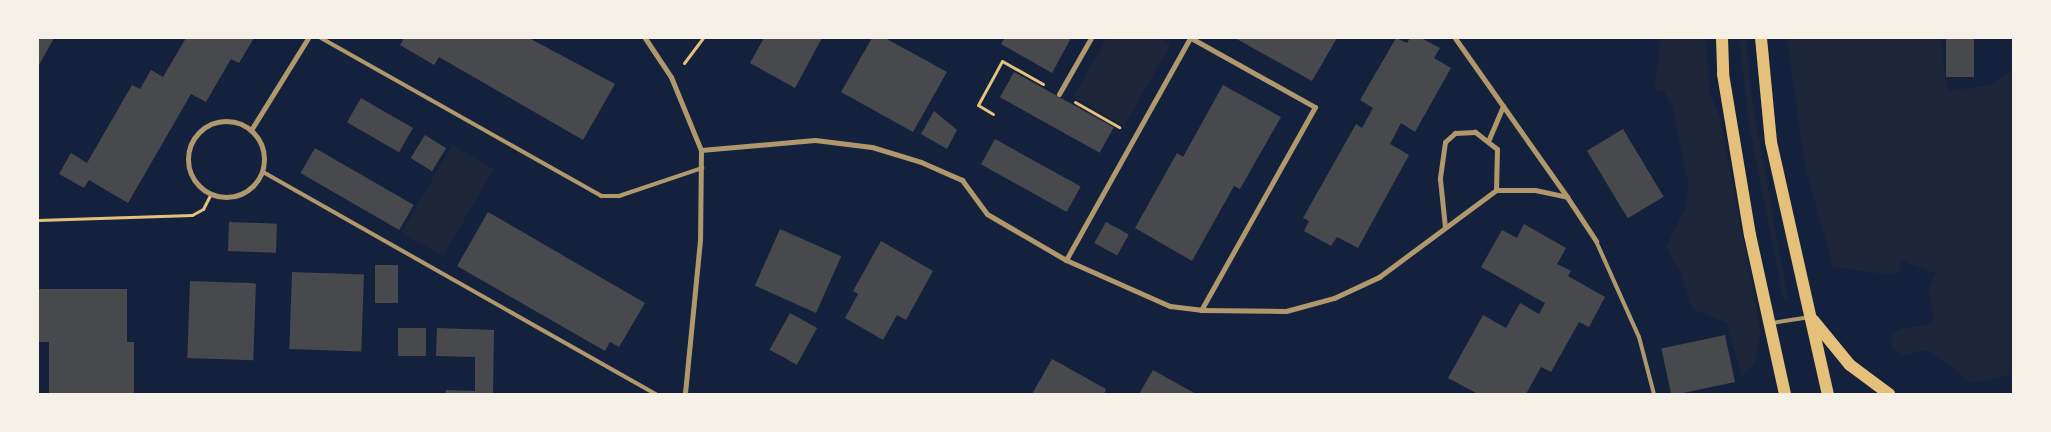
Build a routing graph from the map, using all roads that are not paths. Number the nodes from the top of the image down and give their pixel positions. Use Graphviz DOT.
graph roads {
  1 [pos="308,38"];
  2 [pos="321,38"];
  3 [pos="645,38"];
  4 [pos="1091,38"];
  5 [pos="1191,38"];
  6 [pos="1455,38"];
  7 [pos="1722,38"];
  8 [pos="1760,38"];
  9 [pos="1059,94"];
  10 [pos="1503,106"];
  11 [pos="251,130"];
  12 [pos="1489,139"];
  13 [pos="701,150"];
  14 [pos="702,168"];
  15 [pos="263,172"];
  16 [pos="1496,190"];
  17 [pos="1566,197"];
  18 [pos="1445,227"];
  19 [pos="1596,241"];
  20 [pos="1066,260"];
  21 [pos="1201,310"];
  22 [pos="1810,316"];
  23 [pos="1769,324"];
  24 [pos="656,394"];
  25 [pos="686,394"];
  26 [pos="1654,394"];
  27 [pos="1786,394"];
  28 [pos="1828,394"];
  29 [pos="1889,394"];
  1 -- 11 [label="street"];
  2 -- 14 [label="lane"];
  3 -- 13 [label="street"];
  4 -- 9 [label="street"];
  5 -- 20 [label="street"];
  5 -- 21 [label="street"];
  6 -- 10 [label="street"];
  7 -- 23 [label="main road"];
  8 -- 22 [label="main road"];
  10 -- 12 [label="street"];
  10 -- 17 [label="street"];
  11 -- 15 [label="street"];
  11 -- 15 [label="street"];
  12 -- 16 [label="street"];
  12 -- 18 [label="street"];
  13 -- 14 [label="street"];
  13 -- 20 [label="street"];
  14 -- 25 [label="street"];
  15 -- 24 [label="lane"];
  16 -- 17 [label="street"];
  16 -- 18 [label="street"];
  17 -- 19 [label="street"];
  18 -- 21 [label="street"];
  19 -- 26 [label="lane"];
  20 -- 21 [label="street"];
  22 -- 23 [label="lane"];
  22 -- 28 [label="main road"];
  22 -- 29 [label="main road"];
  23 -- 27 [label="main road"];
}
